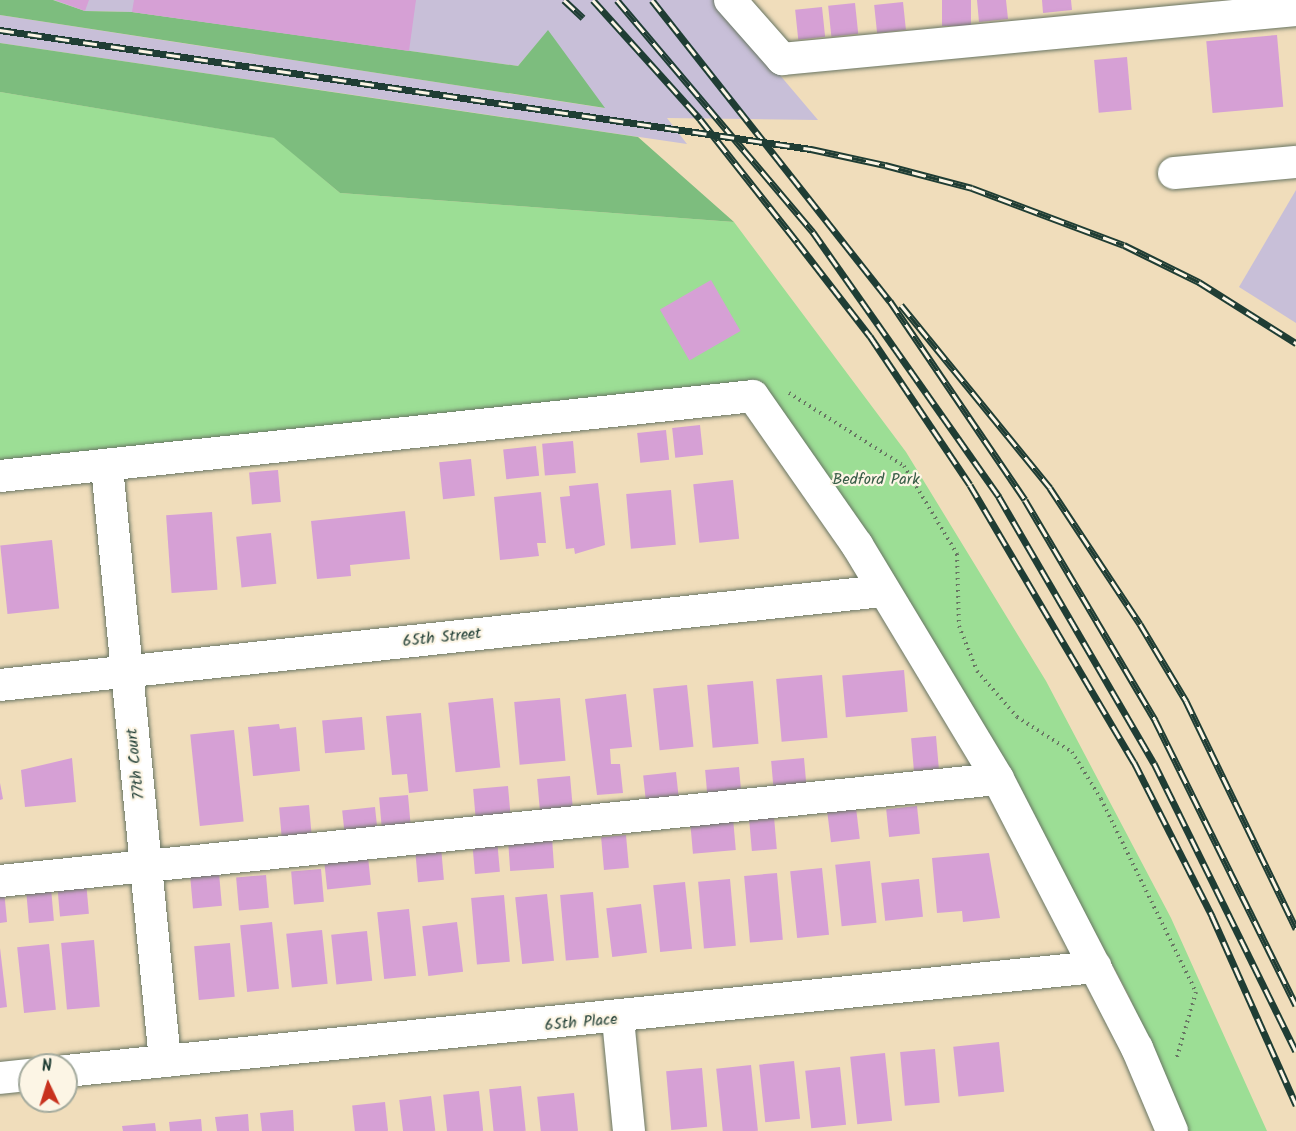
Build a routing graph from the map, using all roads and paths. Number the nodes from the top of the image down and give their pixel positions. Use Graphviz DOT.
graph roads {
  1 [pos="730,0"];
  2 [pos="1296,10"];
  3 [pos="1296,162"];
  4 [pos="1174,173"];
  5 [pos="753,396"];
  6 [pos="107,467"];
  7 [pos="0,476"];
  8 [pos="883,591"];
  9 [pos="127,672"];
  10 [pos="0,684"];
  11 [pos="998,779"];
  12 [pos="146,867"];
  13 [pos="0,881"];
  14 [pos="1096,967"];
  15 [pos="618,1019"];
  16 [pos="165,1061"];
  17 [pos="1176,1069"];
  18 [pos="78,1070"];
  19 [pos="18,1076"];
  20 [pos="0,1078"];
  21 [pos="629,1131"];
  22 [pos="1172,1131"];
  1 -- 2 [label="street"];
  3 -- 4 [label="street"];
  5 -- 6 [label="street"];
  5 -- 8 [label="street"];
  5 -- 17 [label="path"];
  6 -- 7 [label="street"];
  6 -- 9 [label="street, 77th Court"];
  8 -- 9 [label="street, 65th Street"];
  8 -- 11 [label="street"];
  9 -- 10 [label="street, 65th Street"];
  9 -- 12 [label="street, 77th Court"];
  11 -- 12 [label="street"];
  11 -- 14 [label="street"];
  12 -- 13 [label="street"];
  12 -- 16 [label="street, 77th Court"];
  14 -- 15 [label="street, 65th Place"];
  14 -- 22 [label="street"];
  15 -- 16 [label="street, 65th Place"];
  15 -- 21 [label="street"];
  16 -- 18 [label="street, 65th Place"];
  19 -- 20 [label="street"];
}
